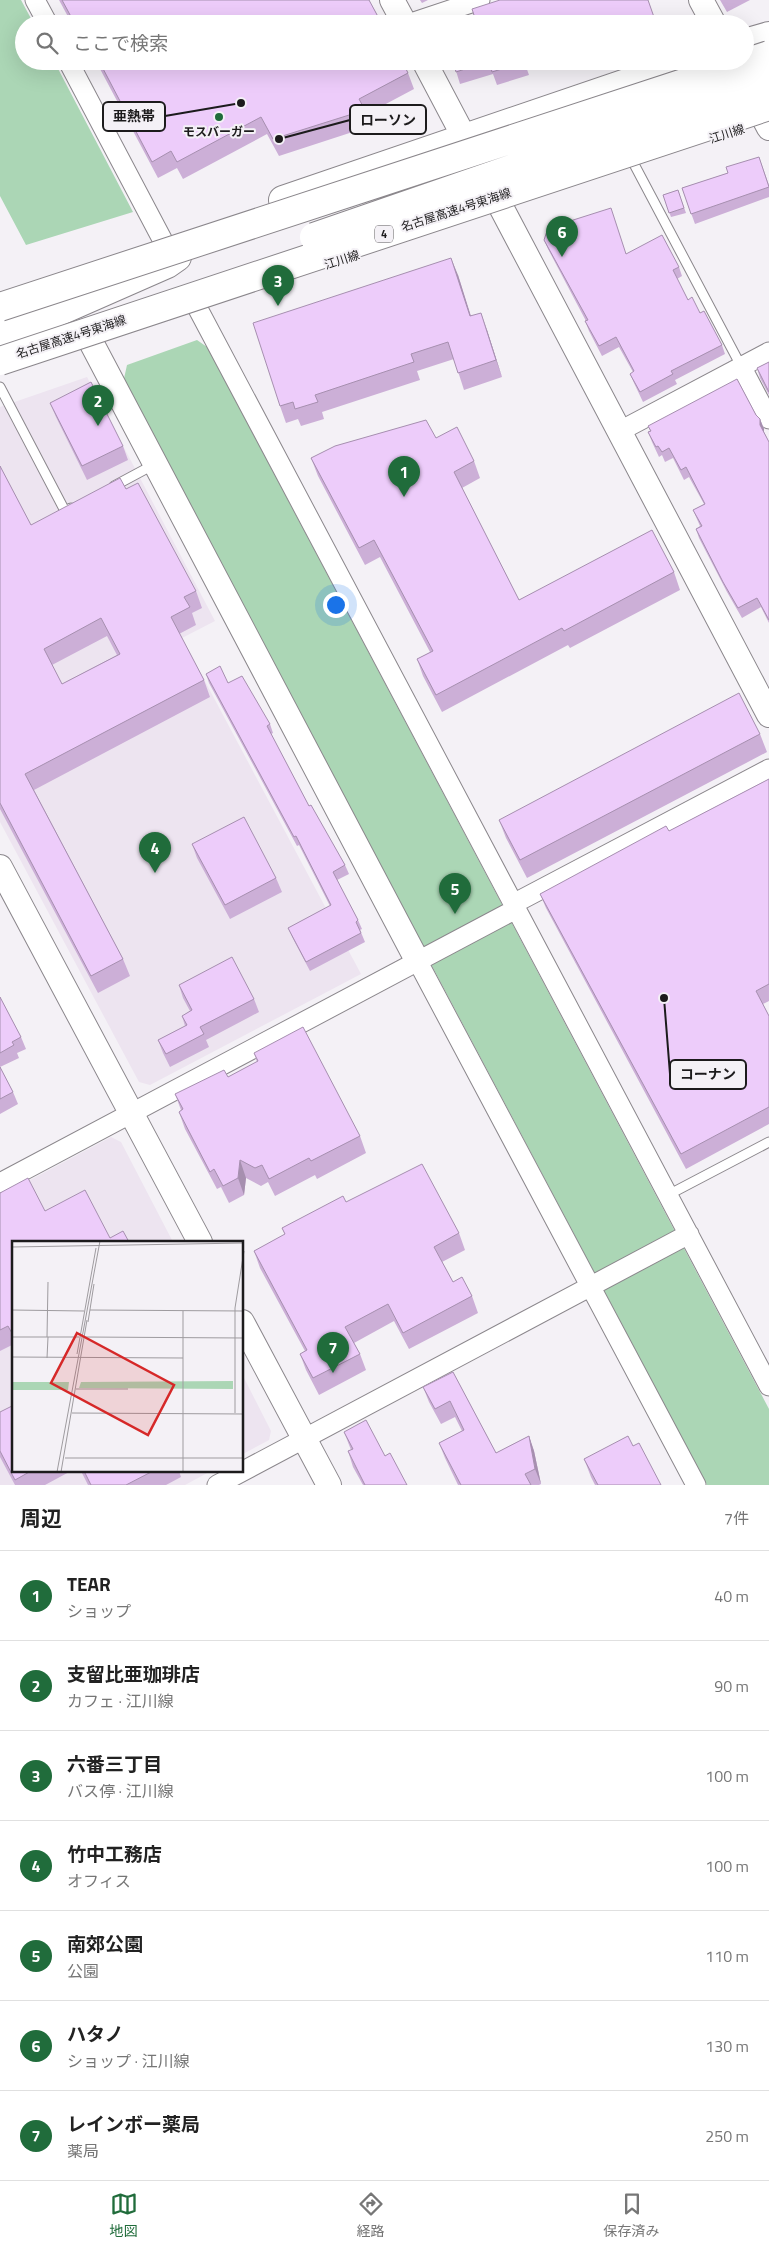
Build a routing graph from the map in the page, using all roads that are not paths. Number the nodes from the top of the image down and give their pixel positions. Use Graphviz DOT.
graph roads {
  1 [pos="36,0"];
  2 [pos="392,0"];
  3 [pos="480,0"];
  4 [pos="701,0"];
  5 [pos="44,15"];
  6 [pos="401,15"];
  7 [pos="434,15"];
  8 [pos="709,15"];
  9 [pos="769,36"];
  10 [pos="754,40"];
  11 [pos="769,55"];
  12 [pos="754,60"];
  13 [pos="73,70"];
  14 [pos="429,70"];
  15 [pos="665,70"];
  16 [pos="723,70"];
  17 [pos="738,70"];
  18 [pos="769,80"];
  19 [pos="768,119"];
  20 [pos="464,138"];
  21 [pos="634,164"];
  22 [pos="502,207"];
  23 [pos="242,214"];
  24 [pos="163,241"];
  25 [pos="218,289"];
  26 [pos="0,296"];
  27 [pos="0,307"];
  28 [pos="197,308"];
  29 [pos="0,334"];
  30 [pos="91,342"];
  31 [pos="769,352"];
  32 [pos="0,361"];
  33 [pos="741,366"];
  34 [pos="0,372"];
  35 [pos="0,387"];
  36 [pos="769,419"];
  37 [pos="620,431"];
  38 [pos="155,464"];
  39 [pos="106,490"];
  40 [pos="81,503"];
  41 [pos="769,715"];
  42 [pos="769,769"];
  43 [pos="0,867"];
  44 [pos="515,907"];
  45 [pos="418,962"];
  46 [pos="132,1113"];
  47 [pos="769,1142"];
  48 [pos="0,1184"];
  49 [pos="668,1196"];
  50 [pos="688,1234"];
  51 [pos="199,1241"];
  52 [pos="591,1286"];
  53 [pos="244,1326"];
  54 [pos="769,1386"];
  55 [pos="304,1438"];
  56 [pos="244,1470"];
  57 [pos="241,1472"];
  58 [pos="217,1485"];
  59 [pos="329,1485"];
  60 [pos="696,1485"];
  1 -- 5 [label="street"];
  2 -- 6 [label="street"];
  3 -- 7 [label="street"];
  4 -- 8 [label="street"];
  9 -- 10 [label="main road"];
  11 -- 12 [label="main road, bridge"];
  13 -- 24 [label="street"];
  14 -- 20 [label="street"];
  15 -- 20 [label="main road"];
  16 -- 27 [label="main road, bridge"];
  17 -- 19 [label="street"];
  18 -- 25 [label="main road, bridge"];
  19 -- 21 [label="main road, 江川線"];
  19 -- 25 [label="main road, 名古屋高速4号東海線 / 4, bridge"];
  20 -- 22 [label="street"];
  20 -- 23 [label="main road"];
  21 -- 22 [label="main road, 江川線"];
  21 -- 33 [label="lane"];
  22 -- 28 [label="main road, 江川線"];
  22 -- 37 [label="street"];
  23 -- 24 [label="main road"];
  23 -- 29 [label="main road"];
  24 -- 26 [label="main road"];
  25 -- 32 [label="main road, 名古屋高速4号東海線 / 4, bridge"];
  28 -- 30 [label="main road, 江川線"];
  28 -- 44 [label="street"];
  30 -- 34 [label="main road, 江川線"];
  30 -- 38 [label="street"];
  31 -- 33 [label="street"];
  33 -- 36 [label="street"];
  33 -- 37 [label="street"];
  35 -- 40 [label="lane"];
  37 -- 41 [label="street"];
  38 -- 39 [label="lane"];
  38 -- 45 [label="street"];
  42 -- 44 [label="street"];
  43 -- 46 [label="street"];
  44 -- 45 [label="street"];
  44 -- 49 [label="street"];
  45 -- 46 [label="street"];
  45 -- 52 [label="street"];
  46 -- 48 [label="street"];
  46 -- 51 [label="street"];
  47 -- 49 [label="lane"];
  49 -- 50 [label="street"];
  50 -- 52 [label="street"];
  50 -- 54 [label="street"];
  52 -- 55 [label="street"];
  52 -- 60 [label="street"];
  53 -- 55 [label="street"];
  55 -- 56 [label="street"];
  55 -- 59 [label="street"];
  57 -- 58 [label="street"];
}
